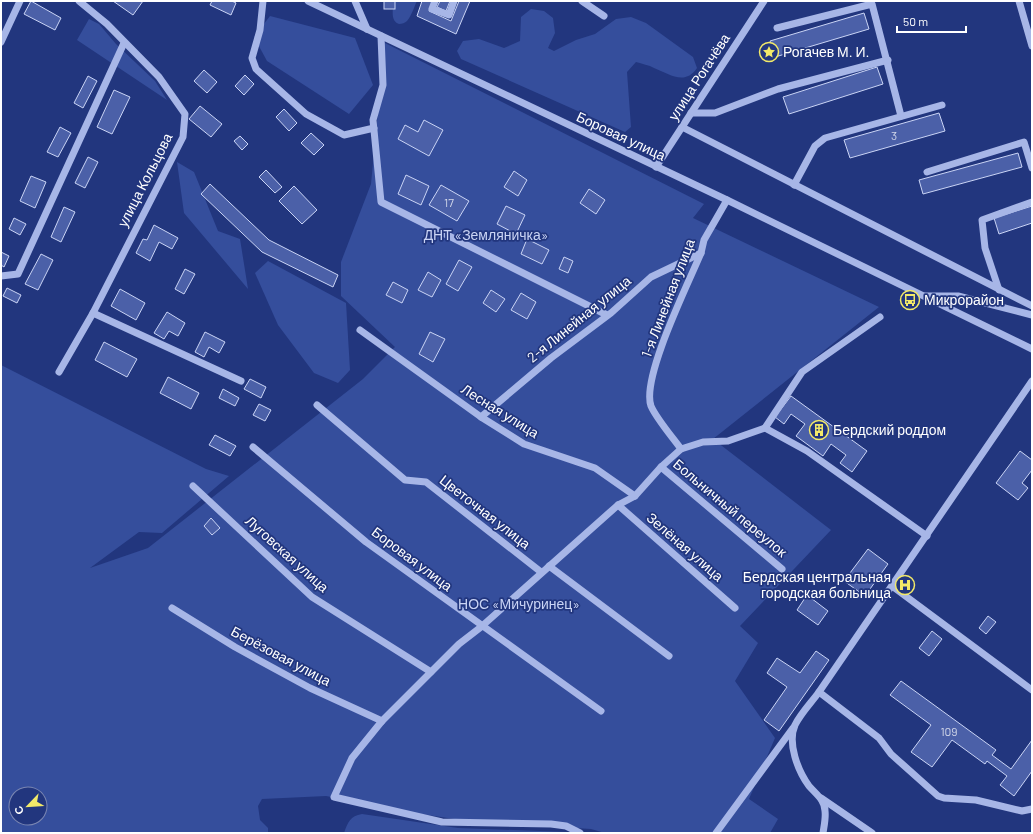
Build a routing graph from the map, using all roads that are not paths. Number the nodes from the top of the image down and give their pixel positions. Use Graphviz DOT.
graph roads {
  1 [pos="20,1"];
  2 [pos="79,1"];
  3 [pos="263,1"];
  4 [pos="308,1"];
  5 [pos="355,1"];
  6 [pos="435,1"];
  7 [pos="454,1"];
  8 [pos="582,1"];
  9 [pos="764,1"];
  10 [pos="1019,1"];
  11 [pos="604,16"];
  12 [pos="777,28"];
  13 [pos="367,29"];
  14 [pos="382,36"];
  15 [pos="1,42"];
  16 [pos="124,43"];
  17 [pos="1032,46"];
  18 [pos="888,60"];
  19 [pos="942,105"];
  20 [pos="691,113"];
  21 [pos="902,116"];
  22 [pos="682,126"];
  23 [pos="374,128"];
  24 [pos="656,167"];
  25 [pos="1032,168"];
  26 [pos="927,172"];
  27 [pos="794,185"];
  28 [pos="727,200"];
  29 [pos="1032,202"];
  30 [pos="701,253"];
  31 [pos="1,276"];
  32 [pos="999,290"];
  33 [pos="922,296"];
  34 [pos="1032,306"];
  35 [pos="93,313"];
  36 [pos="607,315"];
  37 [pos="1032,315"];
  38 [pos="880,317"];
  39 [pos="360,330"];
  40 [pos="1032,349"];
  41 [pos="59,372"];
  42 [pos="241,381"];
  43 [pos="1032,381"];
  44 [pos="317,405"];
  45 [pos="481,417"];
  46 [pos="765,428"];
  47 [pos="253,447"];
  48 [pos="680,449"];
  49 [pos="661,467"];
  50 [pos="193,486"];
  51 [pos="635,496"];
  52 [pos="618,505"];
  53 [pos="927,536"];
  54 [pos="549,566"];
  55 [pos="782,569"];
  56 [pos="541,572"];
  57 [pos="892,586"];
  58 [pos="172,608"];
  59 [pos="735,608"];
  60 [pos="482,627"];
  61 [pos="669,656"];
  62 [pos="431,672"];
  63 [pos="1032,690"];
  64 [pos="819,692"];
  65 [pos="601,711"];
  66 [pos="382,721"];
  67 [pos="794,727"];
  68 [pos="821,798"];
  69 [pos="1032,809"];
  70 [pos="580,833"];
  71 [pos="716,833"];
  72 [pos="823,833"];
  73 [pos="872,833"];
  1 -- 15 [label="street"];
  2 -- 16 [label="street, улица Кольцова"];
  3 -- 23 [label="street"];
  4 -- 13 [label="street, Боровая улица"];
  5 -- 13 [label="street"];
  6 -- 7 [label="street"];
  8 -- 11 [label="street"];
  9 -- 20 [label="street, улица Рогачёва"];
  10 -- 17 [label="street"];
  12 -- 18 [label="street"];
  13 -- 14 [label="street, Боровая улица"];
  14 -- 23 [label="street"];
  14 -- 24 [label="street, Боровая улица"];
  16 -- 31 [label="street"];
  16 -- 35 [label="street, улица Кольцова"];
  18 -- 20 [label="street"];
  18 -- 21 [label="street"];
  19 -- 21 [label="street"];
  20 -- 22 [label="street, улица Рогачёва"];
  21 -- 27 [label="street"];
  22 -- 24 [label="street, улица Рогачёва"];
  22 -- 27 [label="street"];
  23 -- 36 [label="street"];
  24 -- 28 [label="street, Боровая улица"];
  25 -- 26 [label="street"];
  27 -- 32 [label="street"];
  28 -- 30 [label="street, 1-я Линейная улица"];
  28 -- 33 [label="street, Боровая улица"];
  29 -- 32 [label="street"];
  30 -- 36 [label="street, 2-я Линейная улица"];
  30 -- 48 [label="street, 1-я Линейная улица"];
  32 -- 34 [label="street"];
  33 -- 37 [label="street, Боровая улица"];
  33 -- 40 [label="street, Боровая улица"];
  35 -- 41 [label="street, улица Кольцова"];
  35 -- 42 [label="street"];
  36 -- 45 [label="street, 2-я Линейная улица"];
  38 -- 46 [label="street"];
  39 -- 45 [label="street, Лесная улица"];
  43 -- 53 [label="street"];
  44 -- 56 [label="street, Цветочная улица"];
  45 -- 51 [label="street, Лесная улица"];
  46 -- 48 [label="street"];
  46 -- 53 [label="street"];
  47 -- 60 [label="street, Боровая улица"];
  48 -- 49 [label="street"];
  49 -- 51 [label="street"];
  49 -- 55 [label="street, Больничный переулок"];
  50 -- 62 [label="street, Луговская улица"];
  51 -- 52 [label="street"];
  52 -- 54 [label="street"];
  52 -- 59 [label="street, Зелёная улица"];
  53 -- 57 [label="street"];
  54 -- 56 [label="street"];
  54 -- 61 [label="street"];
  56 -- 60 [label="street"];
  57 -- 63 [label="street"];
  57 -- 64 [label="street"];
  58 -- 66 [label="street, Берёзовая улица"];
  60 -- 62 [label="street"];
  60 -- 65 [label="street, Боровая улица"];
  62 -- 66 [label="street"];
  64 -- 67 [label="street"];
  64 -- 69 [label="street"];
  66 -- 70 [label="street"];
  67 -- 68 [label="street"];
  67 -- 71 [label="street"];
  68 -- 72 [label="street"];
  68 -- 73 [label="street"];
}
